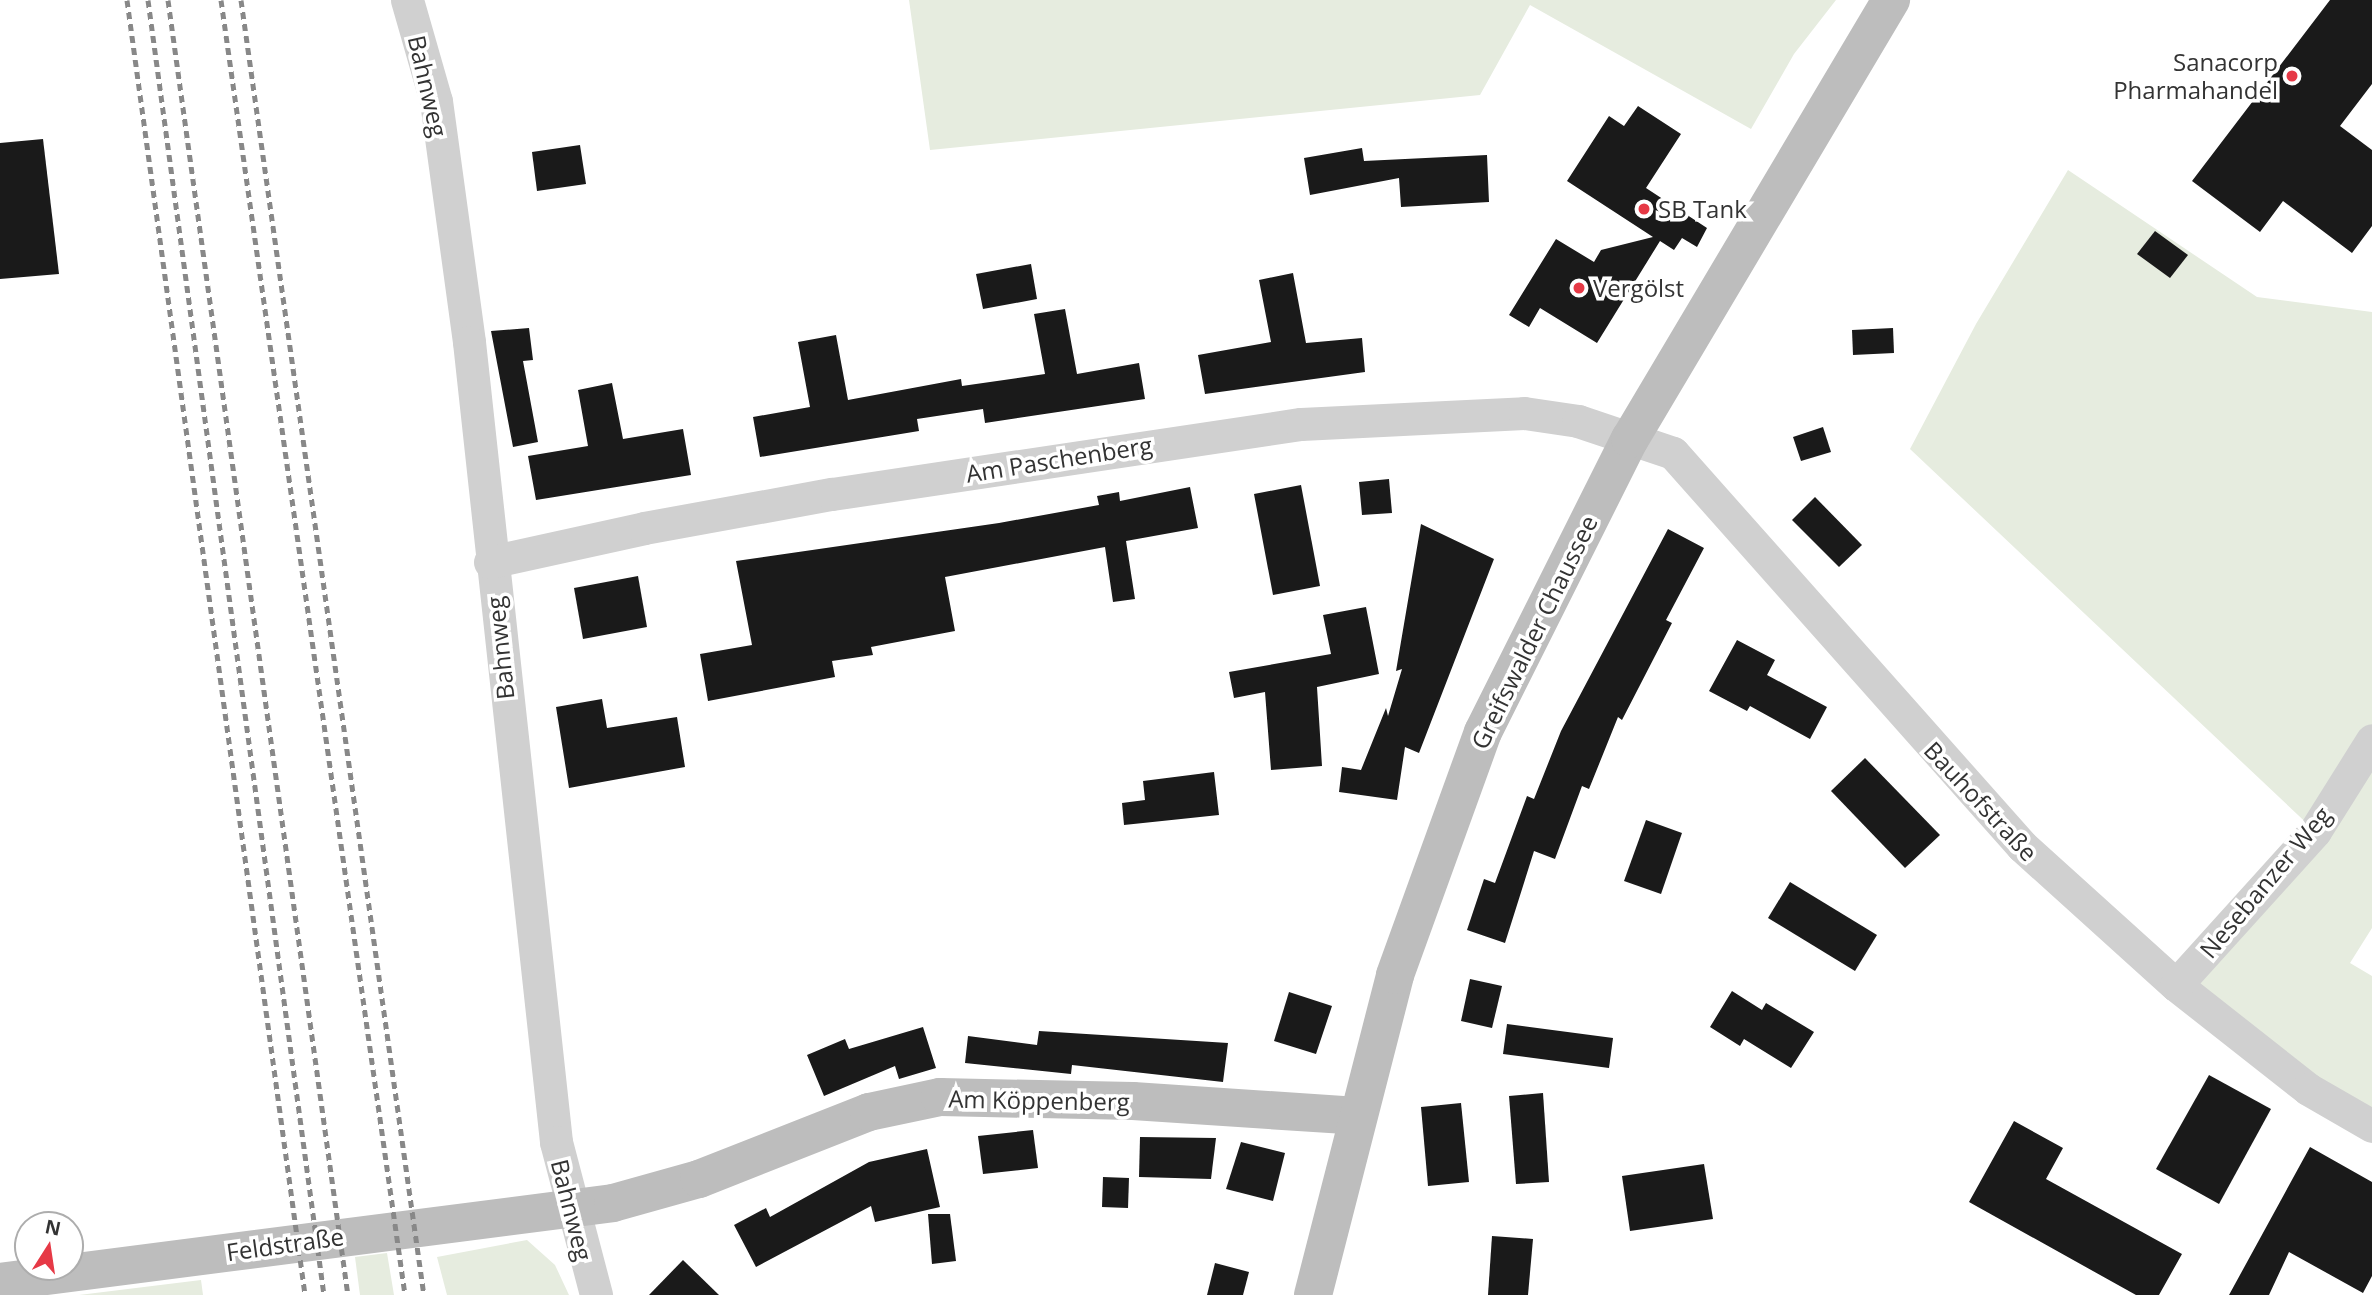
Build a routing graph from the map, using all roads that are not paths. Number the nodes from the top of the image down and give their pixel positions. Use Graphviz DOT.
graph roads {
  1 [pos="407,0"];
  2 [pos="1893,8"];
  3 [pos="1630,439"];
  4 [pos="490,562"];
  5 [pos="2372,740"];
  6 [pos="2176,985"];
  7 [pos="1343,1114"];
  8 [pos="2372,1126"];
  9 [pos="570,1207"];
  10 [pos="0,1282"];
  11 [pos="596,1295"];
  12 [pos="1312,1295"];
  1 -- 4 [label="street, Bahnweg"];
  2 -- 3 [label="main road, Greifswalder Chaussee"];
  3 -- 4 [label="street, Am Paschenberg"];
  3 -- 6 [label="street, Bauhofstraße"];
  3 -- 7 [label="main road, Greifswalder Chaussee"];
  4 -- 9 [label="street, Bahnweg"];
  5 -- 6 [label="street, Nesebanzer Weg"];
  6 -- 8 [label="street, Bauhofstraße"];
  7 -- 9 [label="main road, Am Köppenberg"];
  7 -- 12 [label="main road, Greifswalder Chaussee"];
  9 -- 10 [label="main road, Feldstraße"];
  9 -- 11 [label="street, Bahnweg"];
}
